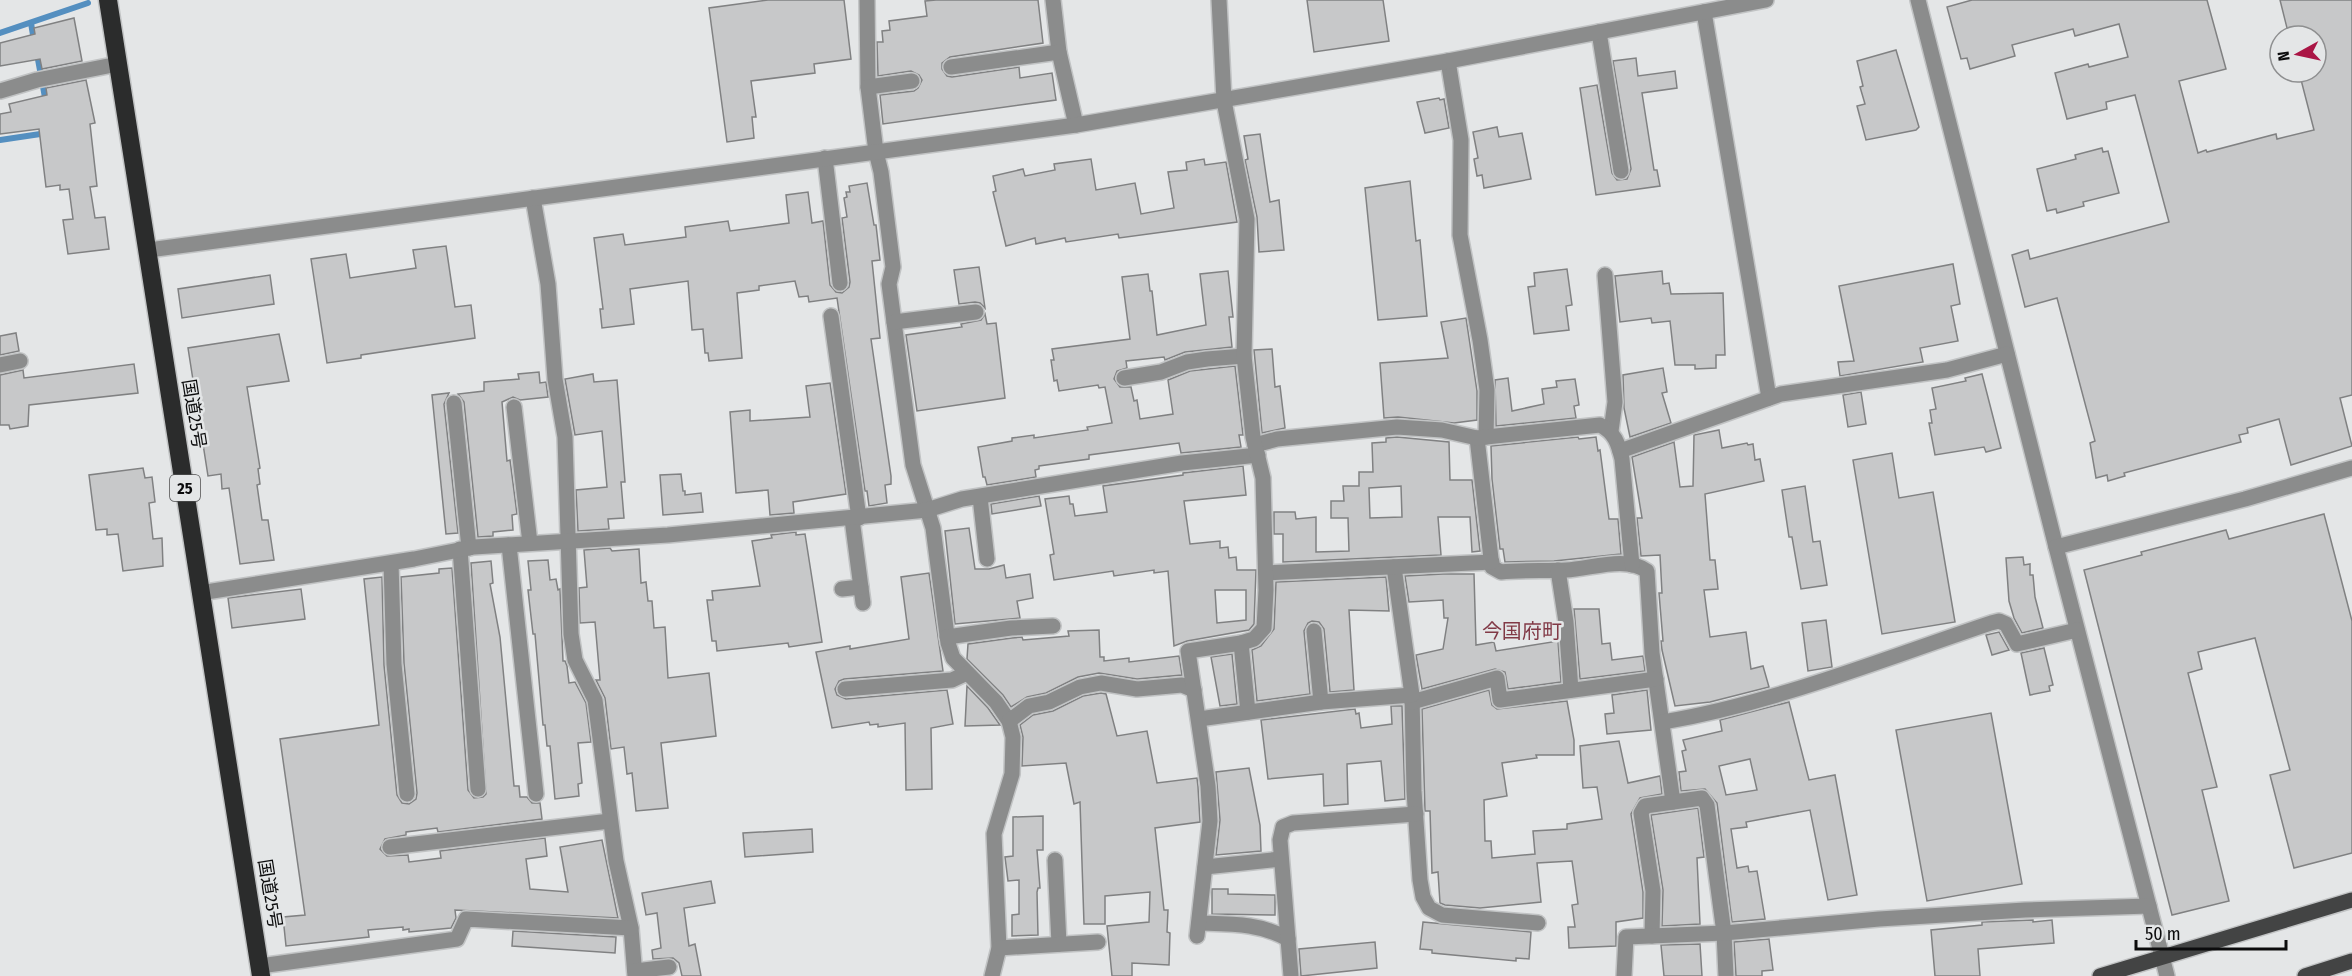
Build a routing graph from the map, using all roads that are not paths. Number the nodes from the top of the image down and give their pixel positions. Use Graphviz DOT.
graph roads {
  1 [pos="108,0"];
  2 [pos="867,0"];
  3 [pos="1053,0"];
  4 [pos="1219,0"];
  5 [pos="1766,0"];
  6 [pos="1918,0"];
  7 [pos="1704,12"];
  8 [pos="1599,32"];
  9 [pos="1059,52"];
  10 [pos="1448,61"];
  11 [pos="118,64"];
  12 [pos="951,67"];
  13 [pos="912,81"];
  14 [pos="868,87"];
  15 [pos="0,91"];
  16 [pos="1224,101"];
  17 [pos="1076,125"];
  18 [pos="876,152"];
  19 [pos="825,158"];
  20 [pos="1621,171"];
  21 [pos="533,198"];
  22 [pos="149,250"];
  23 [pos="1605,275"];
  24 [pos="840,283"];
  25 [pos="976,312"];
  26 [pos="831,316"];
  27 [pos="894,322"];
  28 [pos="2007,354"];
  29 [pos="1244,356"];
  30 [pos="20,361"];
  31 [pos="0,365"];
  32 [pos="1124,378"];
  33 [pos="1769,398"];
  34 [pos="454,403"];
  35 [pos="514,407"];
  36 [pos="1611,431"];
  37 [pos="1482,437"];
  38 [pos="1257,450"];
  39 [pos="1620,451"];
  40 [pos="2352,468"];
  41 [pos="980,497"];
  42 [pos="927,510"];
  43 [pos="855,518"];
  44 [pos="569,542"];
  45 [pos="530,543"];
  46 [pos="509,545"];
  47 [pos="2056,547"];
  48 [pos="465,549"];
  49 [pos="987,559"];
  50 [pos="1492,562"];
  51 [pos="391,563"];
  52 [pos="1632,565"];
  53 [pos="1394,567"];
  54 [pos="1558,570"];
  55 [pos="1266,573"];
  56 [pos="861,587"];
  57 [pos="842,589"];
  58 [pos="200,593"];
  59 [pos="863,603"];
  60 [pos="1053,626"];
  61 [pos="2077,630"];
  62 [pos="1314,631"];
  63 [pos="947,637"];
  64 [pos="1240,643"];
  65 [pos="967,673"];
  66 [pos="1656,679"];
  67 [pos="845,689"];
  68 [pos="1194,690"];
  69 [pos="1570,690"];
  70 [pos="1412,698"];
  71 [pos="1321,702"];
  72 [pos="1248,712"];
  73 [pos="1199,719"];
  74 [pos="1009,721"];
  75 [pos="1663,722"];
  76 [pos="478,789"];
  77 [pos="407,794"];
  78 [pos="536,794"];
  79 [pos="1673,802"];
  80 [pos="1416,814"];
  81 [pos="610,821"];
  82 [pos="390,847"];
  83 [pos="1281,859"];
  84 [pos="1055,860"];
  85 [pos="1205,867"];
  86 [pos="2352,900"];
  87 [pos="2148,906"];
  88 [pos="1538,923"];
  89 [pos="631,928"];
  90 [pos="1724,933"];
  91 [pos="1652,936"];
  92 [pos="1288,939"];
  93 [pos="1098,942"];
  94 [pos="1059,944"];
  95 [pos="999,948"];
  96 [pos="2162,957"];
  97 [pos="2352,962"];
  98 [pos="669,967"];
  99 [pos="261,971"];
  100 [pos="635,974"];
  101 [pos="992,976"];
  102 [pos="1291,976"];
  103 [pos="1624,976"];
  104 [pos="1726,976"];
  105 [pos="2100,976"];
  106 [pos="2167,976"];
  107 [pos="2305,976"];
  1 -- 11 [label="highway, 国道25号 / 25"];
  2 -- 14 [label="street"];
  3 -- 9 [label="street"];
  4 -- 16 [label="street"];
  5 -- 7 [label="street"];
  6 -- 28 [label="street"];
  7 -- 8 [label="street"];
  7 -- 33 [label="street"];
  8 -- 10 [label="street"];
  8 -- 20 [label="street"];
  9 -- 12 [label="street"];
  9 -- 17 [label="street"];
  10 -- 16 [label="street"];
  10 -- 37 [label="street"];
  11 -- 15 [label="street"];
  11 -- 22 [label="highway, 国道25号 / 25"];
  13 -- 14 [label="street"];
  14 -- 18 [label="street"];
  16 -- 17 [label="street"];
  16 -- 29 [label="street"];
  17 -- 18 [label="street"];
  18 -- 19 [label="street"];
  18 -- 27 [label="street"];
  19 -- 21 [label="street"];
  19 -- 24 [label="street"];
  21 -- 22 [label="street"];
  21 -- 44 [label="street"];
  22 -- 58 [label="highway, 国道25号 / 25"];
  23 -- 36 [label="street"];
  25 -- 27 [label="street"];
  26 -- 43 [label="street"];
  27 -- 42 [label="street"];
  28 -- 33 [label="street"];
  28 -- 47 [label="street"];
  29 -- 32 [label="street"];
  29 -- 38 [label="street"];
  30 -- 31 [label="street"];
  33 -- 39 [label="street"];
  34 -- 48 [label="street"];
  35 -- 45 [label="street"];
  36 -- 37 [label="street"];
  36 -- 39 [label="street"];
  37 -- 38 [label="street"];
  37 -- 50 [label="street"];
  38 -- 41 [label="street"];
  38 -- 55 [label="street"];
  39 -- 52 [label="street"];
  40 -- 47 [label="street"];
  41 -- 42 [label="street"];
  41 -- 49 [label="street"];
  42 -- 43 [label="street"];
  42 -- 63 [label="street"];
  43 -- 44 [label="street"];
  43 -- 56 [label="street"];
  44 -- 45 [label="street"];
  44 -- 81 [label="street"];
  45 -- 46 [label="street"];
  46 -- 48 [label="street"];
  46 -- 78 [label="street"];
  47 -- 61 [label="street"];
  48 -- 51 [label="street"];
  48 -- 76 [label="street"];
  50 -- 53 [label="street"];
  50 -- 54 [label="street"];
  51 -- 58 [label="street"];
  51 -- 77 [label="street"];
  52 -- 54 [label="street"];
  52 -- 66 [label="street"];
  53 -- 55 [label="street"];
  53 -- 70 [label="street"];
  54 -- 69 [label="street"];
  55 -- 64 [label="street"];
  56 -- 57 [label="street"];
  56 -- 59 [label="street"];
  58 -- 99 [label="highway, 国道25号 / 25"];
  60 -- 63 [label="street"];
  61 -- 75 [label="street"];
  61 -- 87 [label="street"];
  62 -- 71 [label="street"];
  63 -- 65 [label="street"];
  64 -- 68 [label="street"];
  64 -- 72 [label="street"];
  65 -- 67 [label="street"];
  65 -- 74 [label="street"];
  66 -- 69 [label="street"];
  66 -- 75 [label="street"];
  68 -- 73 [label="street"];
  68 -- 74 [label="street"];
  69 -- 70 [label="street"];
  70 -- 71 [label="street"];
  70 -- 80 [label="street"];
  71 -- 72 [label="street"];
  72 -- 73 [label="street"];
  73 -- 85 [label="street"];
  74 -- 95 [label="street"];
  75 -- 79 [label="street"];
  79 -- 90 [label="street"];
  79 -- 91 [label="street"];
  80 -- 83 [label="street"];
  80 -- 88 [label="street"];
  81 -- 82 [label="street"];
  81 -- 89 [label="street"];
  83 -- 85 [label="street"];
  83 -- 92 [label="street"];
  84 -- 94 [label="street"];
  85 -- 92 [label="street"];
  86 -- 96 [label="main road"];
  87 -- 90 [label="street"];
  87 -- 96 [label="street"];
  89 -- 99 [label="street"];
  89 -- 100 [label="street"];
  90 -- 91 [label="street"];
  90 -- 104 [label="street"];
  91 -- 103 [label="street"];
  92 -- 102 [label="street"];
  93 -- 94 [label="street"];
  94 -- 95 [label="street"];
  95 -- 101 [label="street"];
  96 -- 105 [label="main road"];
  96 -- 106 [label="street"];
  97 -- 107 [label="main road"];
  98 -- 100 [label="street"];
}
